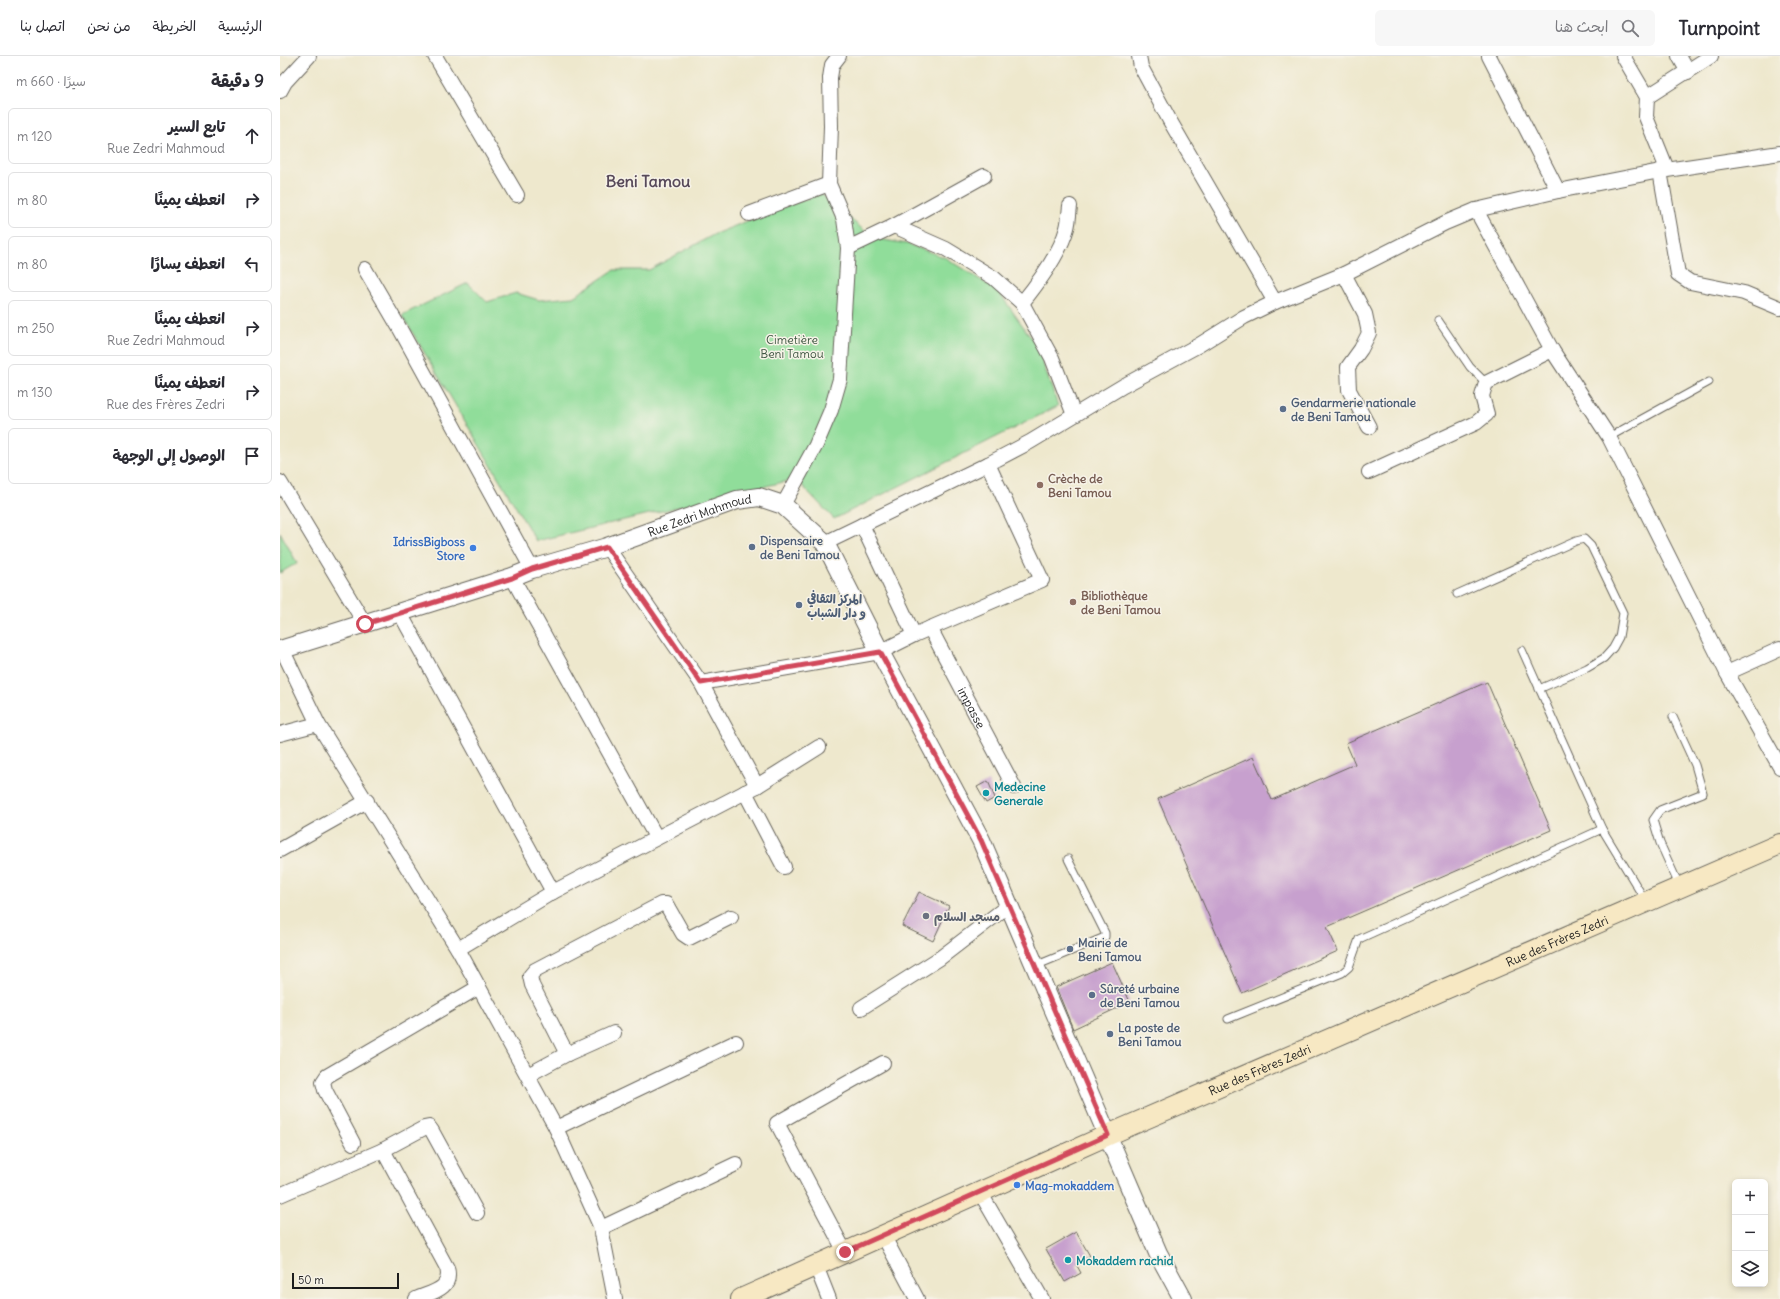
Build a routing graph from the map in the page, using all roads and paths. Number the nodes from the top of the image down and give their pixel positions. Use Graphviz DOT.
graph roads {
  1 [pos="309,56"];
  2 [pos="435,56"];
  3 [pos="839,56"];
  4 [pos="1139,56"];
  5 [pos="1489,56"];
  6 [pos="1623,56"];
  7 [pos="1679,56"];
  8 [pos="1712,56"];
  9 [pos="1688,72"];
  10 [pos="280,91"];
  11 [pos="1647,97"];
  12 [pos="1780,153"];
  13 [pos="1663,170"];
  14 [pos="984,176"];
  15 [pos="829,184"];
  16 [pos="1558,191"];
  17 [pos="517,195"];
  18 [pos="1070,206"];
  19 [pos="1476,210"];
  20 [pos="749,214"];
  21 [pos="894,226"];
  22 [pos="848,248"];
  23 [pos="365,270"];
  24 [pos="1344,274"];
  25 [pos="1275,302"];
  26 [pos="1022,303"];
  27 [pos="1780,308"];
  28 [pos="1438,320"];
  29 [pos="1552,350"];
  30 [pos="1709,382"];
  31 [pos="1486,383"];
  32 [pos="1074,415"];
  33 [pos="1369,427"];
  34 [pos="1609,437"];
  35 [pos="988,464"];
  36 [pos="1369,472"];
  37 [pos="280,482"];
  38 [pos="783,504"];
  39 [pos="862,525"];
  40 [pos="825,543"];
  41 [pos="607,547"];
  42 [pos="532,569"];
  43 [pos="512,578"];
  44 [pos="1457,594"];
  45 [pos="400,613"];
  46 [pos="365,624"];
  47 [pos="930,628"];
  48 [pos="914,635"];
  49 [pos="281,649"];
  50 [pos="1780,649"];
  51 [pos="1522,650"];
  52 [pos="880,652"];
  53 [pos="1727,673"];
  54 [pos="701,683"];
  55 [pos="1540,689"];
  56 [pos="1673,717"];
  57 [pos="318,724"];
  58 [pos="280,734"];
  59 [pos="818,747"];
  60 [pos="1780,767"];
  61 [pos="1014,787"];
  62 [pos="751,789"];
  63 [pos="367,801"];
  64 [pos="1602,829"];
  65 [pos="656,837"];
  66 [pos="1780,844"];
  67 [pos="280,850"];
  68 [pos="1068,859"];
  69 [pos="784,867"];
  70 [pos="1680,887"];
  71 [pos="553,892"];
  72 [pos="1646,902"];
  73 [pos="1009,905"];
  74 [pos="731,917"];
  75 [pos="458,949"];
  76 [pos="1035,966"];
  77 [pos="479,987"];
  78 [pos="862,1008"];
  79 [pos="1228,1019"];
  80 [pos="614,1033"];
  81 [pos="736,1042"];
  82 [pos="567,1054"];
  83 [pos="883,1063"];
  84 [pos="528,1075"];
  85 [pos="556,1128"];
  86 [pos="1108,1135"];
  87 [pos="353,1143"];
  88 [pos="383,1150"];
  89 [pos="736,1164"];
  90 [pos="980,1192"];
  91 [pos="280,1195"];
  92 [pos="477,1213"];
  93 [pos="601,1228"];
  94 [pos="883,1235"];
  95 [pos="845,1252"];
  96 [pos="816,1266"];
  97 [pos="416,1299"];
  98 [pos="616,1299"];
  99 [pos="741,1299"];
  100 [pos="829,1299"];
  101 [pos="917,1299"];
  102 [pos="1042,1299"];
  103 [pos="1183,1299"];
  1 -- 10 [label="street"];
  2 -- 17 [label="street"];
  3 -- 15 [label="street"];
  4 -- 25 [label="street"];
  5 -- 16 [label="street"];
  6 -- 11 [label="street"];
  7 -- 9 [label="street"];
  8 -- 9 [label="street"];
  9 -- 11 [label="street"];
  11 -- 13 [label="street"];
  12 -- 13 [label="street"];
  13 -- 16 [label="street"];
  13 -- 27 [label="street"];
  14 -- 21 [label="street"];
  15 -- 20 [label="street"];
  15 -- 22 [label="street"];
  16 -- 19 [label="street"];
  18 -- 26 [label="street"];
  19 -- 24 [label="street"];
  19 -- 29 [label="street"];
  21 -- 22 [label="street"];
  21 -- 26 [label="street"];
  22 -- 38 [label="street"];
  23 -- 42 [label="street"];
  24 -- 25 [label="street"];
  24 -- 33 [label="street"];
  25 -- 32 [label="street"];
  26 -- 32 [label="street"];
  28 -- 31 [label="lane"];
  29 -- 31 [label="street"];
  29 -- 34 [label="street"];
  30 -- 34 [label="lane"];
  31 -- 36 [label="street"];
  32 -- 35 [label="street"];
  34 -- 53 [label="street"];
  35 -- 39 [label="street"];
  35 -- 47 [label="street"];
  37 -- 46 [label="street"];
  38 -- 40 [label="street, Rue Zedri Mahmoud"];
  38 -- 41 [label="street, Rue Zedri Mahmoud"];
  39 -- 40 [label="street"];
  39 -- 48 [label="street"];
  40 -- 52 [label="street, Rue Zedri Mahmoud"];
  41 -- 42 [label="street, Rue Zedri Mahmoud"];
  41 -- 54 [label="street"];
  42 -- 43 [label="street, Rue Zedri Mahmoud"];
  43 -- 45 [label="street, Rue Zedri Mahmoud"];
  43 -- 65 [label="street"];
  44 -- 55 [label="lane"];
  45 -- 46 [label="street, Rue Zedri Mahmoud"];
  45 -- 71 [label="street"];
  46 -- 49 [label="street, Rue Zedri Mahmoud"];
  47 -- 48 [label="street"];
  47 -- 61 [label="street, impasse"];
  48 -- 52 [label="street"];
  49 -- 57 [label="street"];
  50 -- 53 [label="street"];
  51 -- 55 [label="lane"];
  52 -- 54 [label="street"];
  52 -- 73 [label="street, Rue Zedri Mahmoud"];
  53 -- 60 [label="street"];
  54 -- 62 [label="street"];
  55 -- 64 [label="lane"];
  56 -- 70 [label="lane"];
  57 -- 58 [label="street"];
  57 -- 63 [label="street"];
  59 -- 62 [label="street"];
  62 -- 65 [label="street"];
  62 -- 69 [label="street"];
  63 -- 67 [label="street"];
  63 -- 75 [label="street"];
  64 -- 72 [label="lane"];
  64 -- 79 [label="lane"];
  65 -- 71 [label="street"];
  66 -- 70 [label="main road, Rue des Frères Zedri"];
  68 -- 76 [label="lane"];
  70 -- 72 [label="main road, Rue des Frères Zedri"];
  71 -- 75 [label="street"];
  72 -- 86 [label="main road, Rue des Frères Zedri"];
  73 -- 76 [label="street, Rue Zedri Mahmoud"];
  73 -- 78 [label="street"];
  74 -- 82 [label="street"];
  75 -- 77 [label="street"];
  76 -- 86 [label="street, Rue Zedri Mahmoud"];
  77 -- 84 [label="street"];
  77 -- 87 [label="street"];
  80 -- 82 [label="street"];
  81 -- 85 [label="street"];
  82 -- 84 [label="street"];
  83 -- 95 [label="street"];
  84 -- 85 [label="street"];
  85 -- 93 [label="street"];
  86 -- 90 [label="main road, Rue des Frères Zedri"];
  86 -- 103 [label="street, Rue Zedri Mahmoud"];
  88 -- 91 [label="street"];
  88 -- 92 [label="street"];
  88 -- 97 [label="street"];
  89 -- 93 [label="street"];
  90 -- 94 [label="main road, Rue des Frères Zedri"];
  90 -- 102 [label="street"];
  93 -- 98 [label="street"];
  94 -- 95 [label="main road, Rue des Frères Zedri"];
  94 -- 101 [label="street"];
  95 -- 96 [label="main road, Rue des Frères Zedri"];
  96 -- 99 [label="main road, Rue des Frères Zedri"];
  96 -- 100 [label="street"];
}
